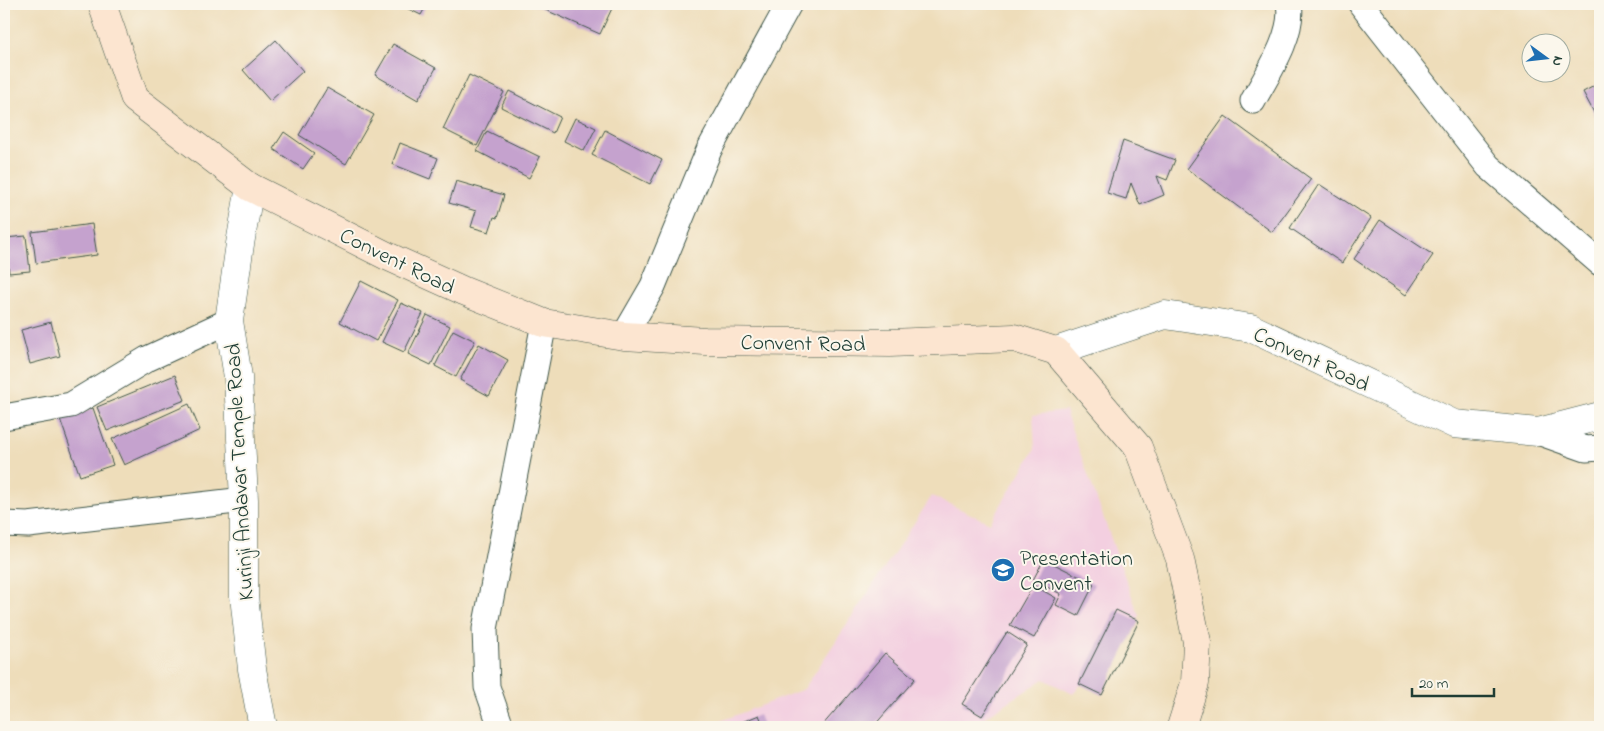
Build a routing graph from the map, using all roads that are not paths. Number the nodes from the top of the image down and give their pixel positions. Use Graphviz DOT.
graph roads {
  1 [pos="102,4"];
  2 [pos="790,4"];
  3 [pos="1289,4"];
  4 [pos="1361,4"];
  5 [pos="1253,101"];
  6 [pos="250,187"];
  7 [pos="1600,263"];
  8 [pos="229,321"];
  9 [pos="544,323"];
  10 [pos="624,336"];
  11 [pos="1056,352"];
  12 [pos="1600,416"];
  13 [pos="4,417"];
  14 [pos="1538,432"];
  15 [pos="1600,448"];
  16 [pos="244,500"];
  17 [pos="4,524"];
  18 [pos="263,727"];
  19 [pos="501,727"];
  20 [pos="1181,727"];
  1 -- 6 [label="main road, Convent Road"];
  2 -- 10 [label="street"];
  3 -- 5 [label="street"];
  4 -- 7 [label="street"];
  6 -- 8 [label="street, Kurinji Andavar Temple Road"];
  6 -- 9 [label="main road, Convent Road"];
  8 -- 13 [label="street"];
  8 -- 16 [label="street, Kurinji Andavar Temple Road"];
  9 -- 10 [label="main road, Convent Road"];
  9 -- 19 [label="street"];
  10 -- 11 [label="main road, Convent Road"];
  11 -- 14 [label="street, Convent Road"];
  11 -- 20 [label="main road"];
  12 -- 14 [label="street, Convent Road"];
  14 -- 15 [label="street"];
  16 -- 17 [label="street"];
  16 -- 18 [label="street, Kurinji Andavar Temple Road"];
}
